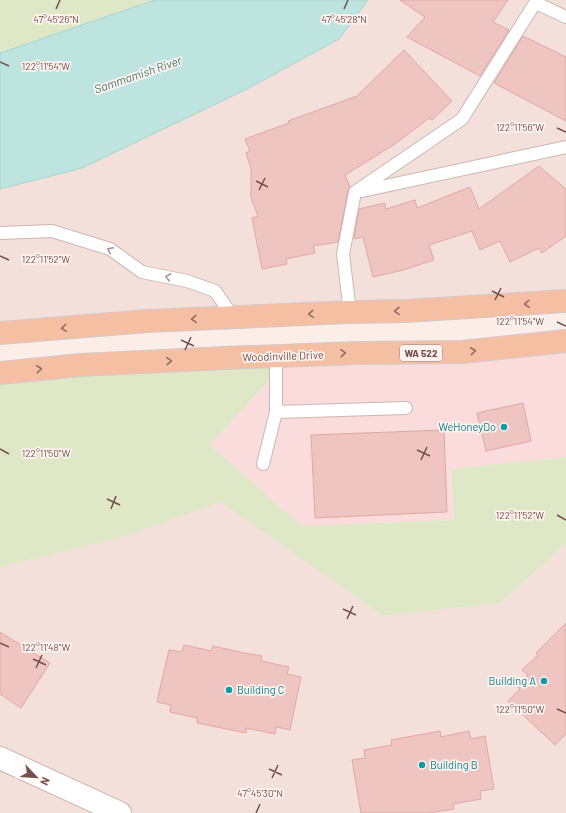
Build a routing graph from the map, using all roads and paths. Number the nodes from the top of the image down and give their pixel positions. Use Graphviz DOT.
graph roads {
  1 [pos="537,1"];
  2 [pos="566,17"];
  3 [pos="566,147"];
  4 [pos="354,192"];
  5 [pos="0,233"];
  6 [pos="566,301"];
  7 [pos="350,312"];
  8 [pos="233,317"];
  9 [pos="0,333"];
  10 [pos="566,342"];
  11 [pos="276,356"];
  12 [pos="0,373"];
  13 [pos="406,408"];
  14 [pos="276,412"];
  15 [pos="263,464"];
  16 [pos="0,758"];
  17 [pos="120,813"];
  1 -- 2 [label="lane"];
  1 -- 4 [label="lane"];
  3 -- 4 [label="lane"];
  4 -- 7 [label="lane"];
  8 -- 5 [label="lane, one-way"];
  6 -- 7 [label="main road, one-way"];
  7 -- 8 [label="main road, one-way"];
  8 -- 9 [label="main road, one-way"];
  11 -- 10 [label="main road, Woodinville Drive / WA 522, one-way"];
  12 -- 11 [label="main road, Woodinville Drive / WA 522, one-way"];
  11 -- 14 [label="lane"];
  13 -- 14 [label="lane"];
  14 -- 15 [label="lane"];
  16 -- 17 [label="street"];
}
